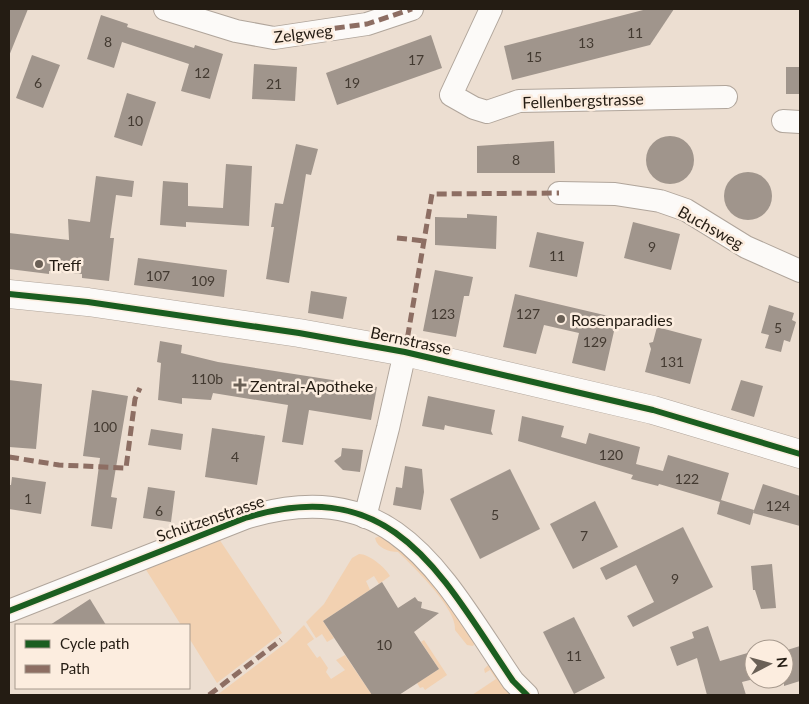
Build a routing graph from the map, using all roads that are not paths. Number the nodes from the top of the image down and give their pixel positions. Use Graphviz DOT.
graph roads {
  1 [pos="166,9"];
  2 [pos="412,9"];
  3 [pos="491,9"];
  4 [pos="726,97"];
  5 [pos="559,193"];
  6 [pos="800,271"];
  7 [pos="9,294"];
  8 [pos="405,352"];
  9 [pos="800,454"];
  10 [pos="365,517"];
  11 [pos="9,611"];
  12 [pos="527,695"];
  1 -- 2 [label="street, Zelgweg"];
  3 -- 4 [label="street, Fellenbergstrasse"];
  5 -- 6 [label="street, Buchsweg"];
  7 -- 8 [label="main road, Bernstrasse"];
  8 -- 9 [label="main road, Bernstrasse"];
  8 -- 10 [label="street"];
  10 -- 11 [label="street, Schützenstrasse"];
  10 -- 12 [label="street, Schützenstrasse"];
}
